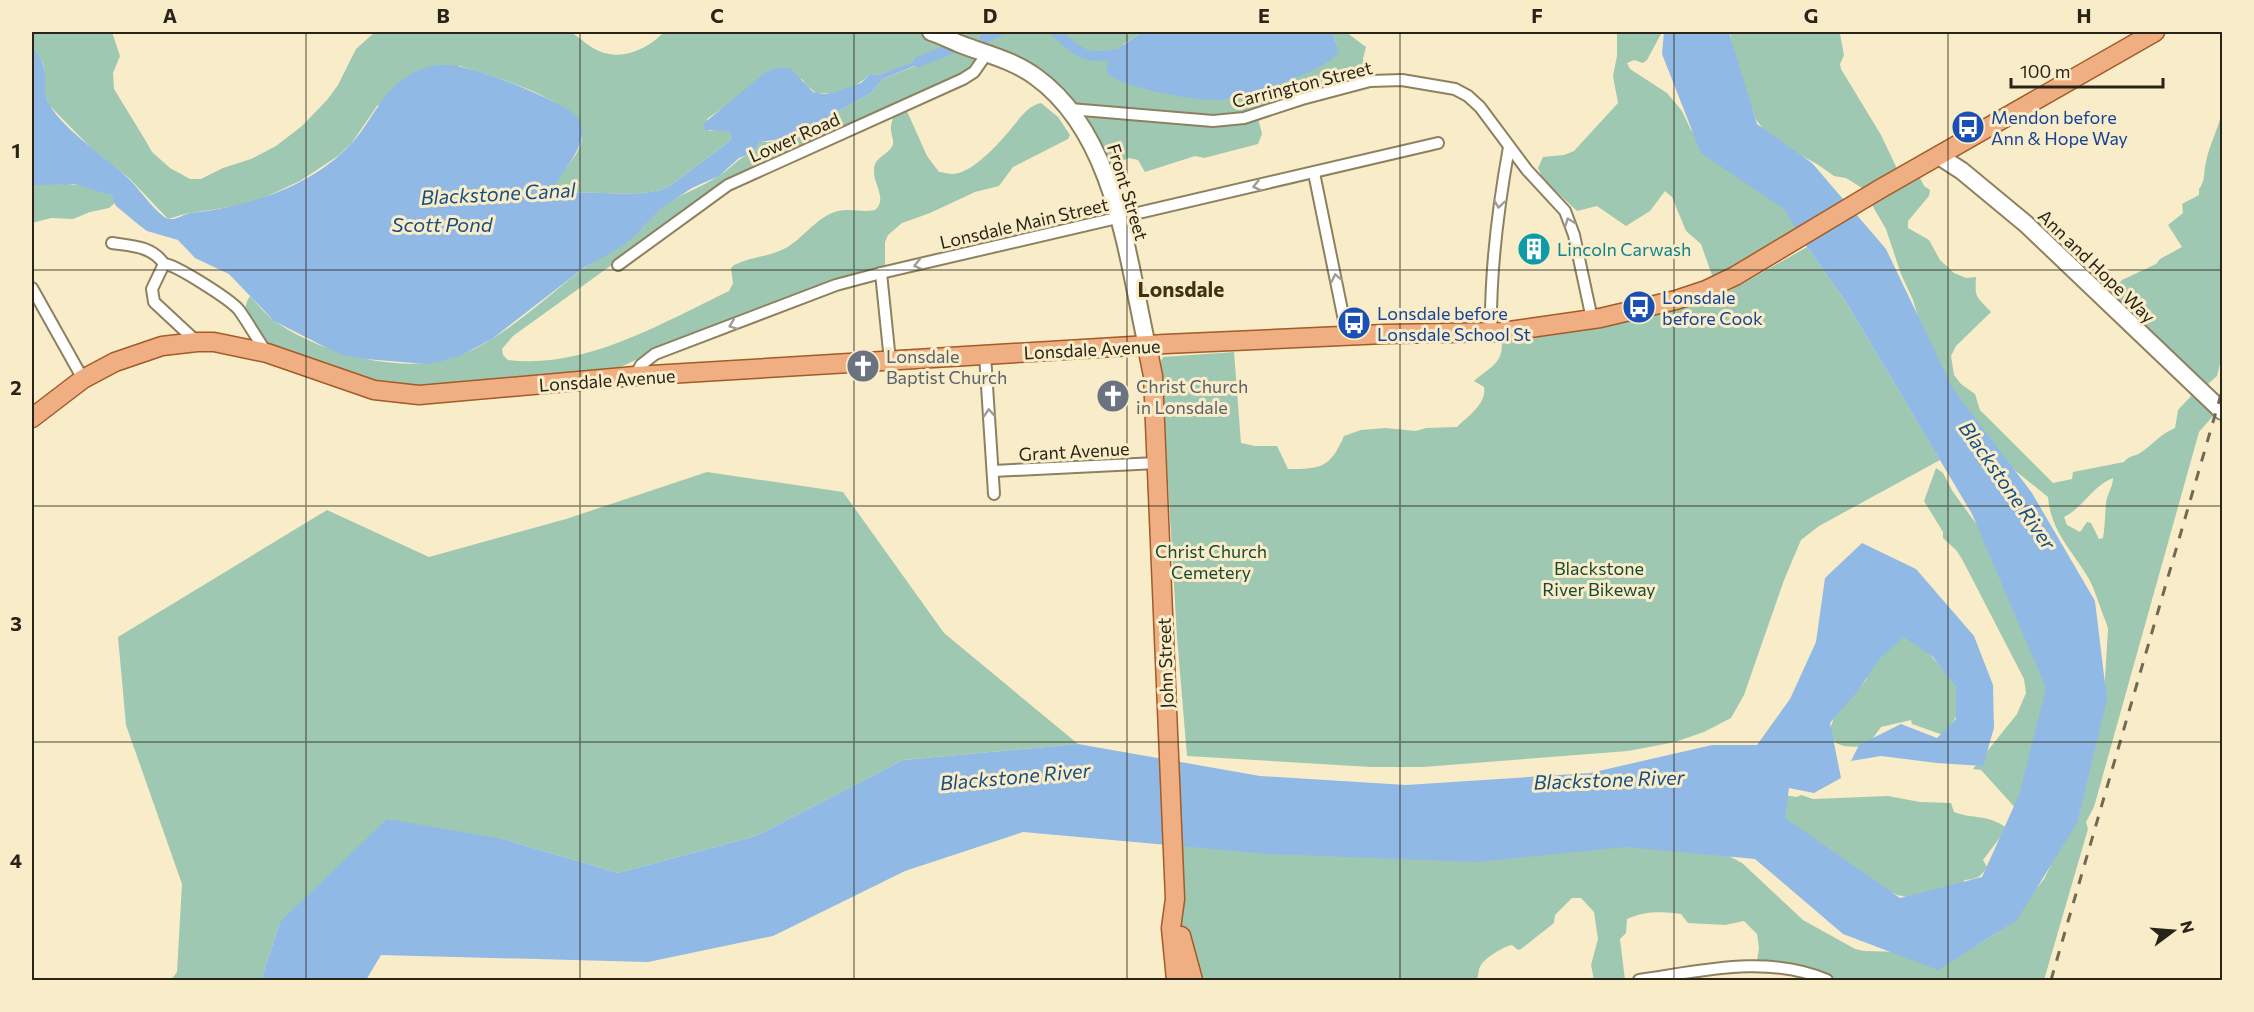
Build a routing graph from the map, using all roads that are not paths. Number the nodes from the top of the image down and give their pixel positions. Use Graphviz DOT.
graph roads {
  1 [pos="931,32"];
  2 [pos="2155,32"];
  3 [pos="988,52"];
  4 [pos="1070,109"];
  5 [pos="1438,143"];
  6 [pos="1509,147"];
  7 [pos="1939,156"];
  8 [pos="1314,173"];
  9 [pos="1118,218"];
  10 [pos="112,243"];
  11 [pos="164,264"];
  12 [pos="618,266"];
  13 [pos="881,273"];
  14 [pos="32,288"];
  15 [pos="1592,320"];
  16 [pos="1491,332"];
  17 [pos="1347,335"];
  18 [pos="197,342"];
  19 [pos="1147,345"];
  20 [pos="267,353"];
  21 [pos="985,355"];
  22 [pos="890,361"];
  23 [pos="635,376"];
  24 [pos="83,379"];
  25 [pos="2223,411"];
  26 [pos="32,418"];
  27 [pos="1157,463"];
  28 [pos="993,471"];
  29 [pos="994,494"];
  30 [pos="1175,899"];
  31 [pos="1645,980"];
  32 [pos="1176,981"];
  33 [pos="1193,981"];
  34 [pos="1827,981"];
  1 -- 3 [label="main road, Front Street"];
  2 -- 7 [label="main road, Lonsdale Avenue"];
  3 -- 4 [label="main road, Front Street"];
  3 -- 12 [label="street, Lower Road"];
  4 -- 6 [label="street, Carrington Street"];
  4 -- 9 [label="main road, Front Street"];
  5 -- 8 [label="street, Lonsdale Main Street"];
  15 -- 6 [label="street, Carrington Street, one-way"];
  6 -- 16 [label="street, one-way"];
  7 -- 15 [label="main road, Lonsdale Avenue"];
  7 -- 25 [label="main road, Ann and Hope Way"];
  8 -- 9 [label="street, Lonsdale Main Street, one-way"];
  17 -- 8 [label="street, one-way"];
  9 -- 13 [label="street, Lonsdale Main Street, one-way"];
  9 -- 19 [label="main road, Front Street"];
  10 -- 11 [label="street"];
  11 -- 18 [label="street"];
  11 -- 20 [label="street"];
  13 -- 22 [label="street"];
  13 -- 23 [label="street, Lonsdale Main Street, one-way"];
  14 -- 24 [label="street"];
  15 -- 16 [label="main road, Lonsdale Avenue"];
  16 -- 17 [label="main road, Lonsdale Avenue"];
  17 -- 19 [label="main road, Lonsdale Avenue"];
  18 -- 20 [label="main road, Lonsdale Avenue"];
  18 -- 24 [label="main road, Lonsdale Avenue"];
  19 -- 21 [label="main road, Lonsdale Avenue"];
  19 -- 27 [label="main road, John Street"];
  20 -- 23 [label="main road, Lonsdale Avenue"];
  21 -- 22 [label="main road, Lonsdale Avenue"];
  28 -- 21 [label="street, one-way"];
  22 -- 23 [label="main road, Lonsdale Avenue"];
  24 -- 26 [label="main road, Lonsdale Avenue"];
  27 -- 28 [label="street, Grant Avenue"];
  27 -- 30 [label="main road, John Street"];
  28 -- 29 [label="street"];
  30 -- 32 [label="main road, John Street"];
  30 -- 33 [label="main road"];
  31 -- 34 [label="street"];
}
